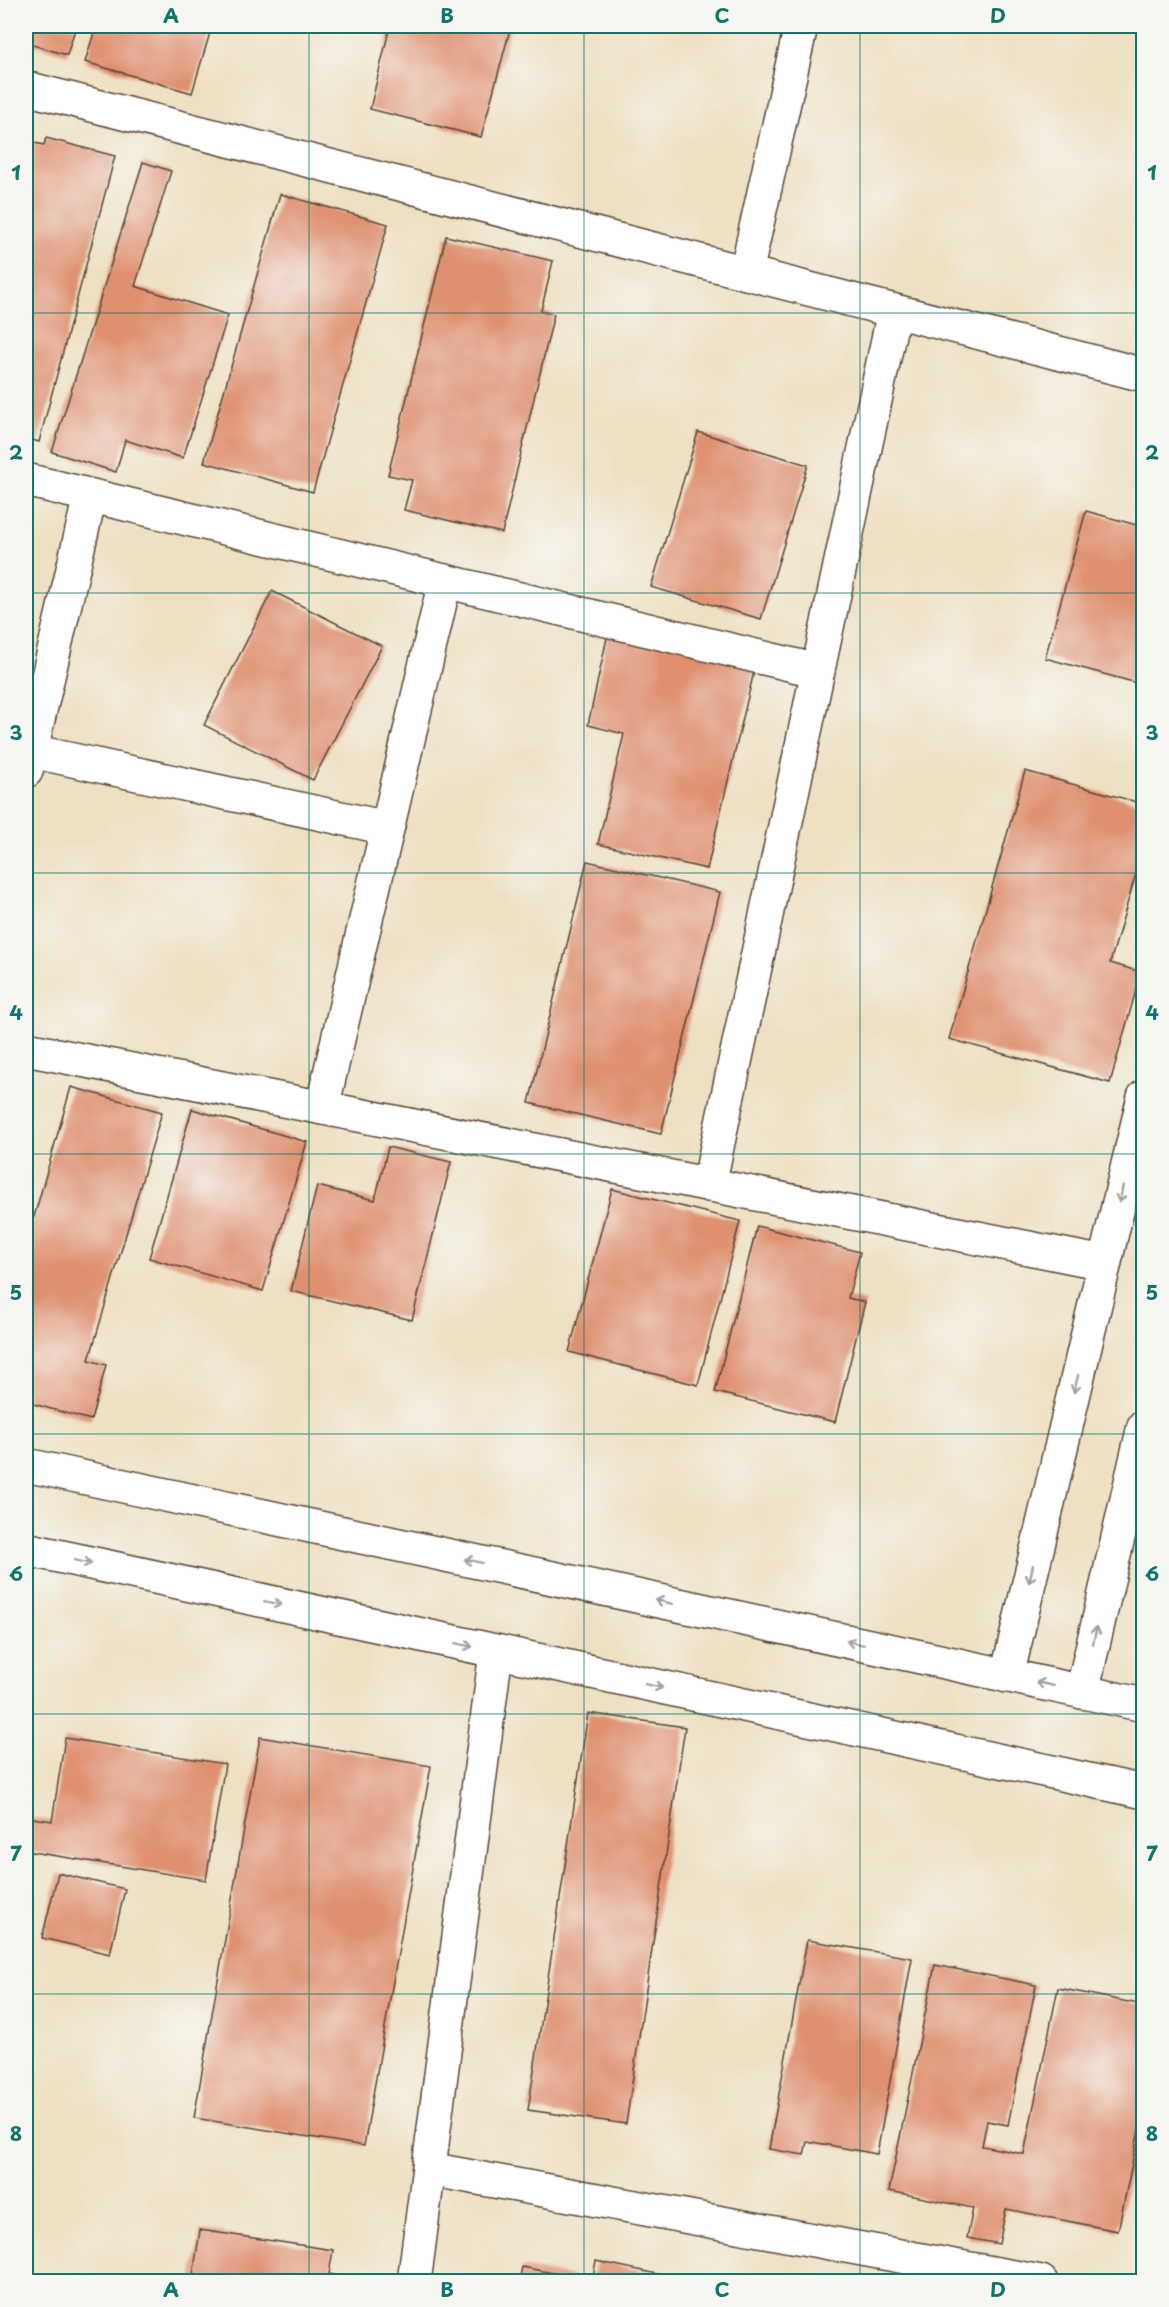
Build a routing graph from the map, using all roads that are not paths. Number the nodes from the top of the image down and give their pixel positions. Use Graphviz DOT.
graph roads {
  1 [pos="801,26"];
  2 [pos="26,88"];
  3 [pos="746,273"];
  4 [pos="894,311"];
  5 [pos="1143,375"];
  6 [pos="26,480"];
  7 [pos="90,496"];
  8 [pos="445,581"];
  9 [pos="818,671"];
  10 [pos="28,762"];
  11 [pos="387,828"];
  12 [pos="26,1049"];
  13 [pos="1143,1096"];
  14 [pos="322,1108"];
  15 [pos="709,1185"];
  16 [pos="1104,1263"];
  17 [pos="1143,1426"];
  18 [pos="26,1465"];
  19 [pos="26,1549"];
  20 [pos="496,1652"];
  21 [pos="1007,1676"];
  22 [pos="1082,1692"];
  23 [pos="1143,1706"];
  24 [pos="1143,1792"];
  25 [pos="429,2169"];
  26 [pos="414,2282"];
  27 [pos="1041,2282"];
  1 -- 3 [label="street"];
  2 -- 3 [label="street"];
  3 -- 4 [label="street"];
  4 -- 5 [label="street"];
  4 -- 9 [label="street"];
  6 -- 7 [label="street"];
  7 -- 8 [label="street"];
  7 -- 10 [label="street"];
  8 -- 9 [label="street"];
  8 -- 11 [label="street"];
  9 -- 15 [label="street"];
  10 -- 11 [label="street"];
  11 -- 14 [label="street"];
  12 -- 14 [label="street"];
  13 -- 16 [label="street, one-way"];
  14 -- 15 [label="street"];
  15 -- 16 [label="street"];
  16 -- 21 [label="street, one-way"];
  22 -- 17 [label="street, one-way"];
  21 -- 18 [label="street, one-way"];
  19 -- 20 [label="street, one-way"];
  20 -- 24 [label="street, one-way"];
  20 -- 25 [label="street"];
  22 -- 21 [label="street, one-way"];
  22 -- 23 [label="street"];
  25 -- 26 [label="street"];
  25 -- 27 [label="street"];
}
